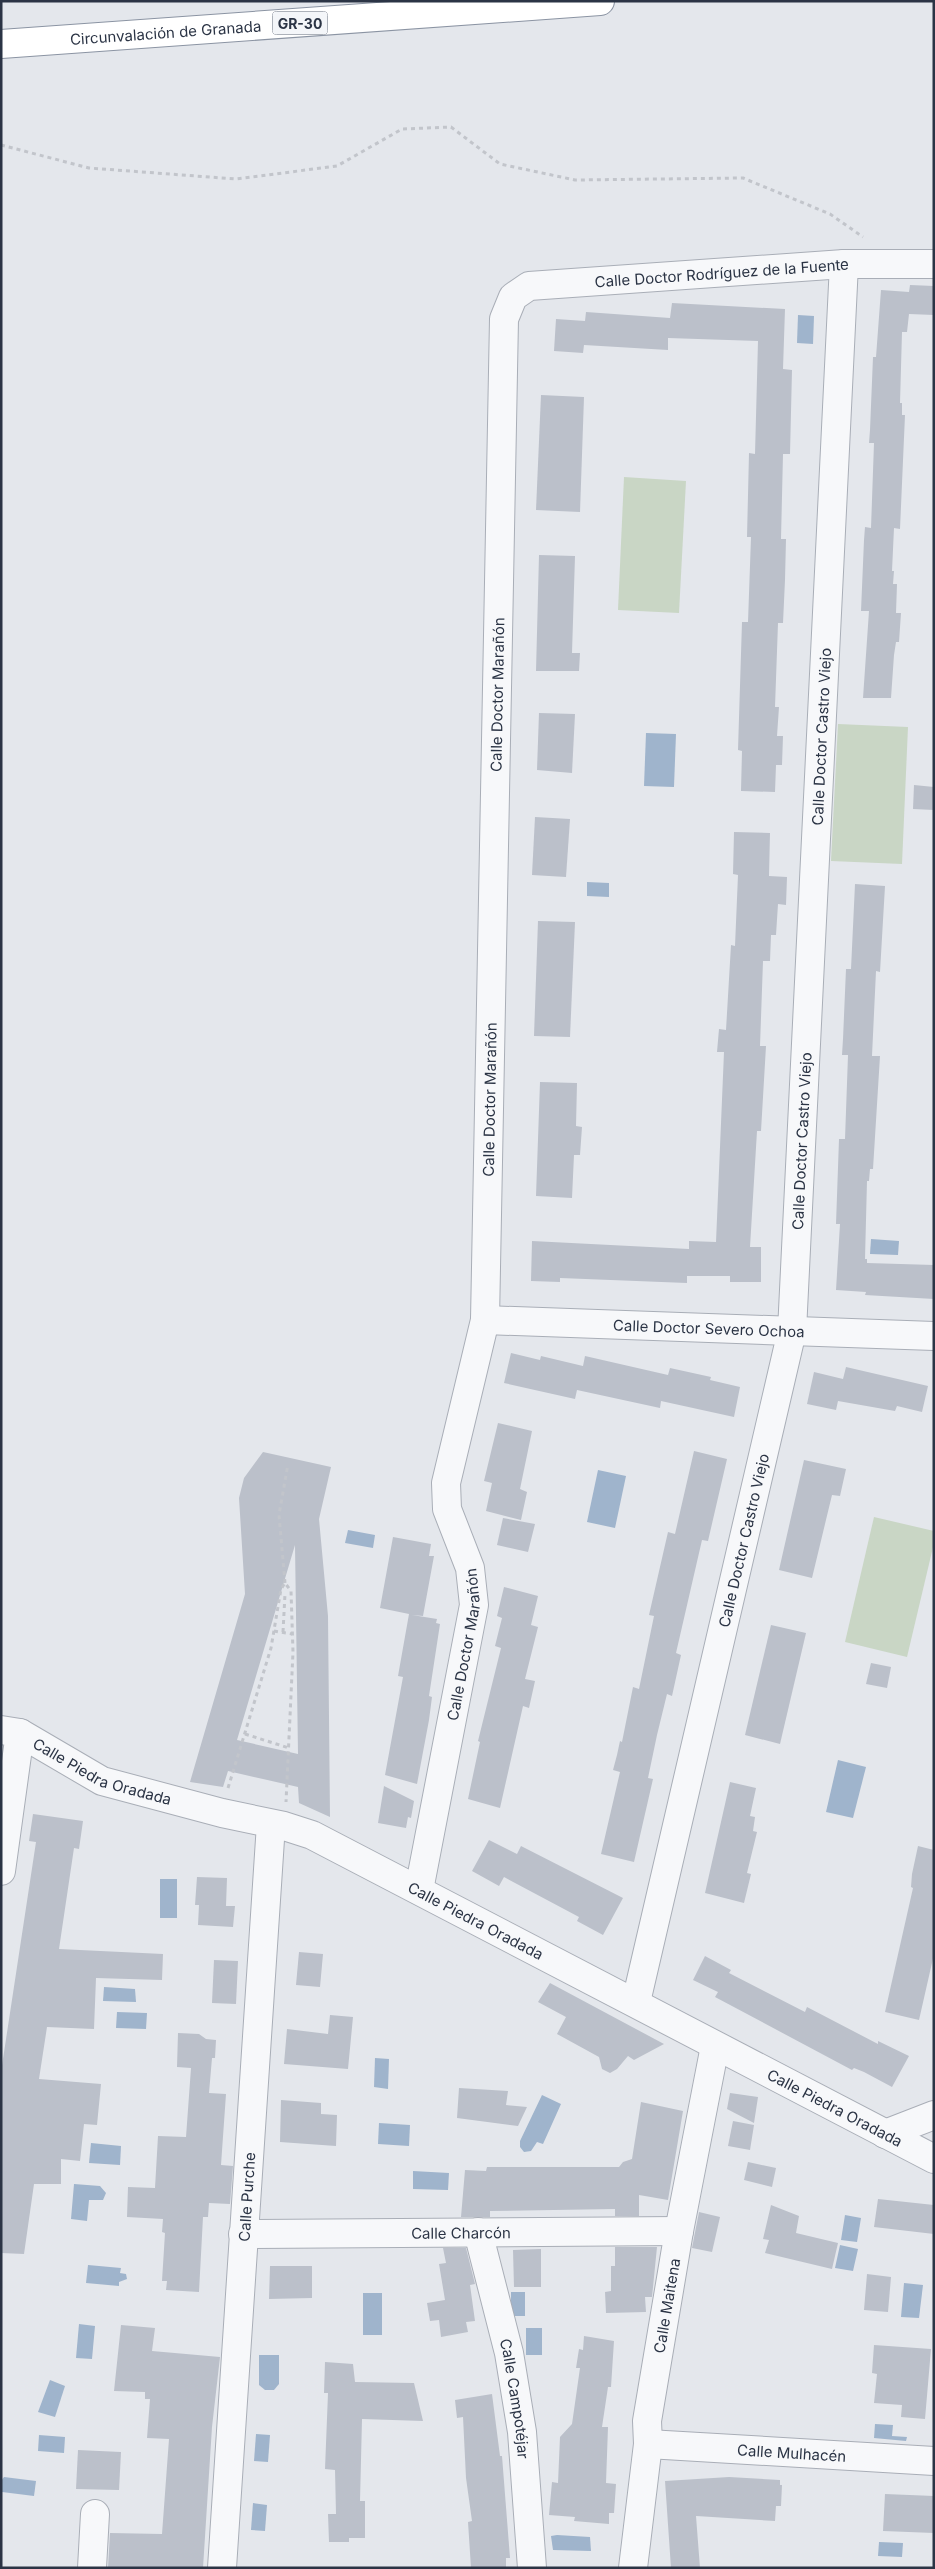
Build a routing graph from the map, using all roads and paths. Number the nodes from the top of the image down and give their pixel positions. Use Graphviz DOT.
graph roads {
  1 [pos="600,1"];
  2 [pos="1,44"];
  3 [pos="1,145"];
  4 [pos="869,242"];
  5 [pos="844,264"];
  6 [pos="934,264"];
  7 [pos="513,296"];
  8 [pos="484,1320"];
  9 [pos="792,1330"];
  10 [pos="934,1336"];
  11 [pos="288,1464"];
  12 [pos="285,1583"];
  13 [pos="285,1594"];
  14 [pos="274,1631"];
  15 [pos="283,1632"];
  16 [pos="292,1634"];
  17 [pos="11,1732"];
  18 [pos="245,1734"];
  19 [pos="289,1748"];
  20 [pos="222,1813"];
  21 [pos="277,1825"];
  22 [pos="1,1871"];
  23 [pos="419,1890"];
  24 [pos="636,2002"];
  25 [pos="715,2046"];
  26 [pos="934,2115"];
  27 [pos="885,2134"];
  28 [pos="931,2150"];
  29 [pos="679,2231"];
  30 [pos="478,2232"];
  31 [pos="243,2234"];
  32 [pos="648,2444"];
  33 [pos="934,2461"];
  34 [pos="94,2514"];
  35 [pos="92,2568"];
  36 [pos="222,2568"];
  37 [pos="532,2568"];
  38 [pos="633,2568"];
  1 -- 2 [label="highway, Circunvalación de Granada / GR-30"];
  3 -- 4 [label="path"];
  5 -- 6 [label="street, Calle Doctor Rodríguez de la Fuente"];
  5 -- 7 [label="street, Calle Doctor Rodríguez de la Fuente"];
  5 -- 9 [label="street, Calle Doctor Castro Viejo"];
  7 -- 8 [label="street, Calle Doctor Marañón"];
  8 -- 9 [label="street, Calle Doctor Severo Ochoa"];
  8 -- 23 [label="street, Calle Doctor Marañón"];
  9 -- 10 [label="street, Calle Doctor Severo Ochoa"];
  9 -- 24 [label="street, Calle Doctor Castro Viejo"];
  11 -- 12 [label="path"];
  12 -- 14 [label="path"];
  12 -- 16 [label="path"];
  13 -- 15 [label="path"];
  14 -- 15 [label="path"];
  14 -- 18 [label="path"];
  15 -- 16 [label="path"];
  16 -- 19 [label="path"];
  17 -- 20 [label="street, Calle Piedra Oradada"];
  17 -- 22 [label="street"];
  18 -- 19 [label="path"];
  18 -- 20 [label="path"];
  19 -- 21 [label="path"];
  20 -- 21 [label="street, Calle Piedra Oradada"];
  21 -- 23 [label="street, Calle Piedra Oradada"];
  21 -- 31 [label="street, Calle Purche"];
  23 -- 24 [label="street, Calle Piedra Oradada"];
  24 -- 25 [label="street, Calle Piedra Oradada"];
  25 -- 27 [label="street, Calle Piedra Oradada"];
  25 -- 29 [label="street, Calle Maitena"];
  26 -- 27 [label="street"];
  27 -- 28 [label="street, Calle Piedra Oradada"];
  29 -- 30 [label="street, Calle Charcón"];
  29 -- 32 [label="street, Calle Maitena"];
  30 -- 31 [label="street, Calle Charcón"];
  30 -- 37 [label="street, Calle Campotéjar"];
  31 -- 36 [label="street, Calle Purche"];
  32 -- 33 [label="street, Calle Mulhacén"];
  32 -- 38 [label="street, Calle Maitena"];
  34 -- 35 [label="street"];
}
